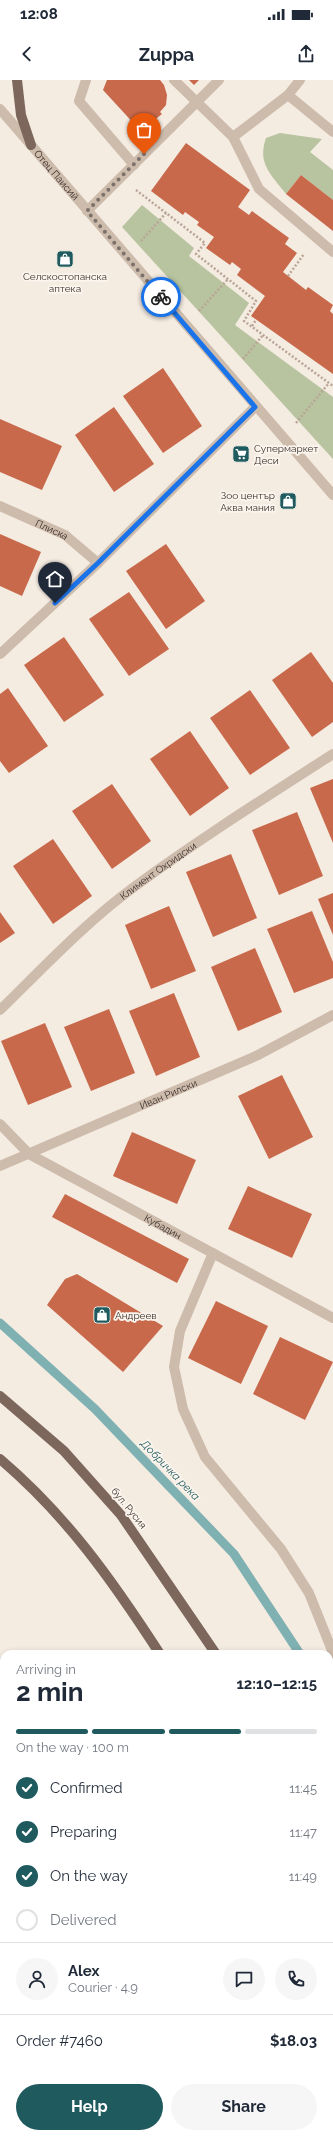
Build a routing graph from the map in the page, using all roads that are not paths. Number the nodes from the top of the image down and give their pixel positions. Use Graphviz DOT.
graph roads {
  1 [pos="17,80"];
  2 [pos="86,80"];
  3 [pos="174,80"];
  4 [pos="219,80"];
  5 [pos="300,80"];
  6 [pos="288,95"];
  7 [pos="196,102"];
  8 [pos="0,109"];
  9 [pos="333,132"];
  10 [pos="233,137"];
  11 [pos="31,145"];
  12 [pos="134,164"];
  13 [pos="87,211"];
  14 [pos="333,252"];
  15 [pos="255,407"];
  16 [pos="333,495"];
  17 [pos="0,506"];
  18 [pos="98,563"];
  19 [pos="0,654"];
  20 [pos="333,754"];
  21 [pos="0,1010"];
  22 [pos="333,1015"];
  23 [pos="0,1124"];
  24 [pos="29,1154"];
  25 [pos="0,1166"];
  26 [pos="213,1253"];
  27 [pos="333,1318"];
  28 [pos="0,1396"];
  29 [pos="0,1459"];
  30 [pos="157,1650"];
  31 [pos="213,1650"];
  32 [pos="332,1650"];
  1 -- 11 [label="main road"];
  2 -- 12 [label="street"];
  3 -- 7 [label="street"];
  4 -- 7 [label="street"];
  5 -- 6 [label="street"];
  6 -- 9 [label="street"];
  6 -- 10 [label="street"];
  7 -- 10 [label="street"];
  7 -- 12 [label="street"];
  8 -- 11 [label="street, Отец Паисий"];
  10 -- 14 [label="street"];
  11 -- 13 [label="street, Отец Паисий"];
  12 -- 13 [label="street"];
  13 -- 15 [label="street, Отец Паисий"];
  15 -- 16 [label="street, Отец Паисий"];
  15 -- 18 [label="street"];
  17 -- 18 [label="street, Плиска"];
  18 -- 19 [label="street"];
  20 -- 21 [label="street, Климент Охридски"];
  22 -- 24 [label="street, Иван Рилски"];
  23 -- 24 [label="street, Кубадин"];
  24 -- 25 [label="street, Иван Рилски"];
  24 -- 26 [label="street, Кубадин"];
  26 -- 27 [label="street, Кубадин"];
  26 -- 32 [label="street"];
  28 -- 31 [label="main road, бул. Русия"];
  29 -- 30 [label="main road"];
}
